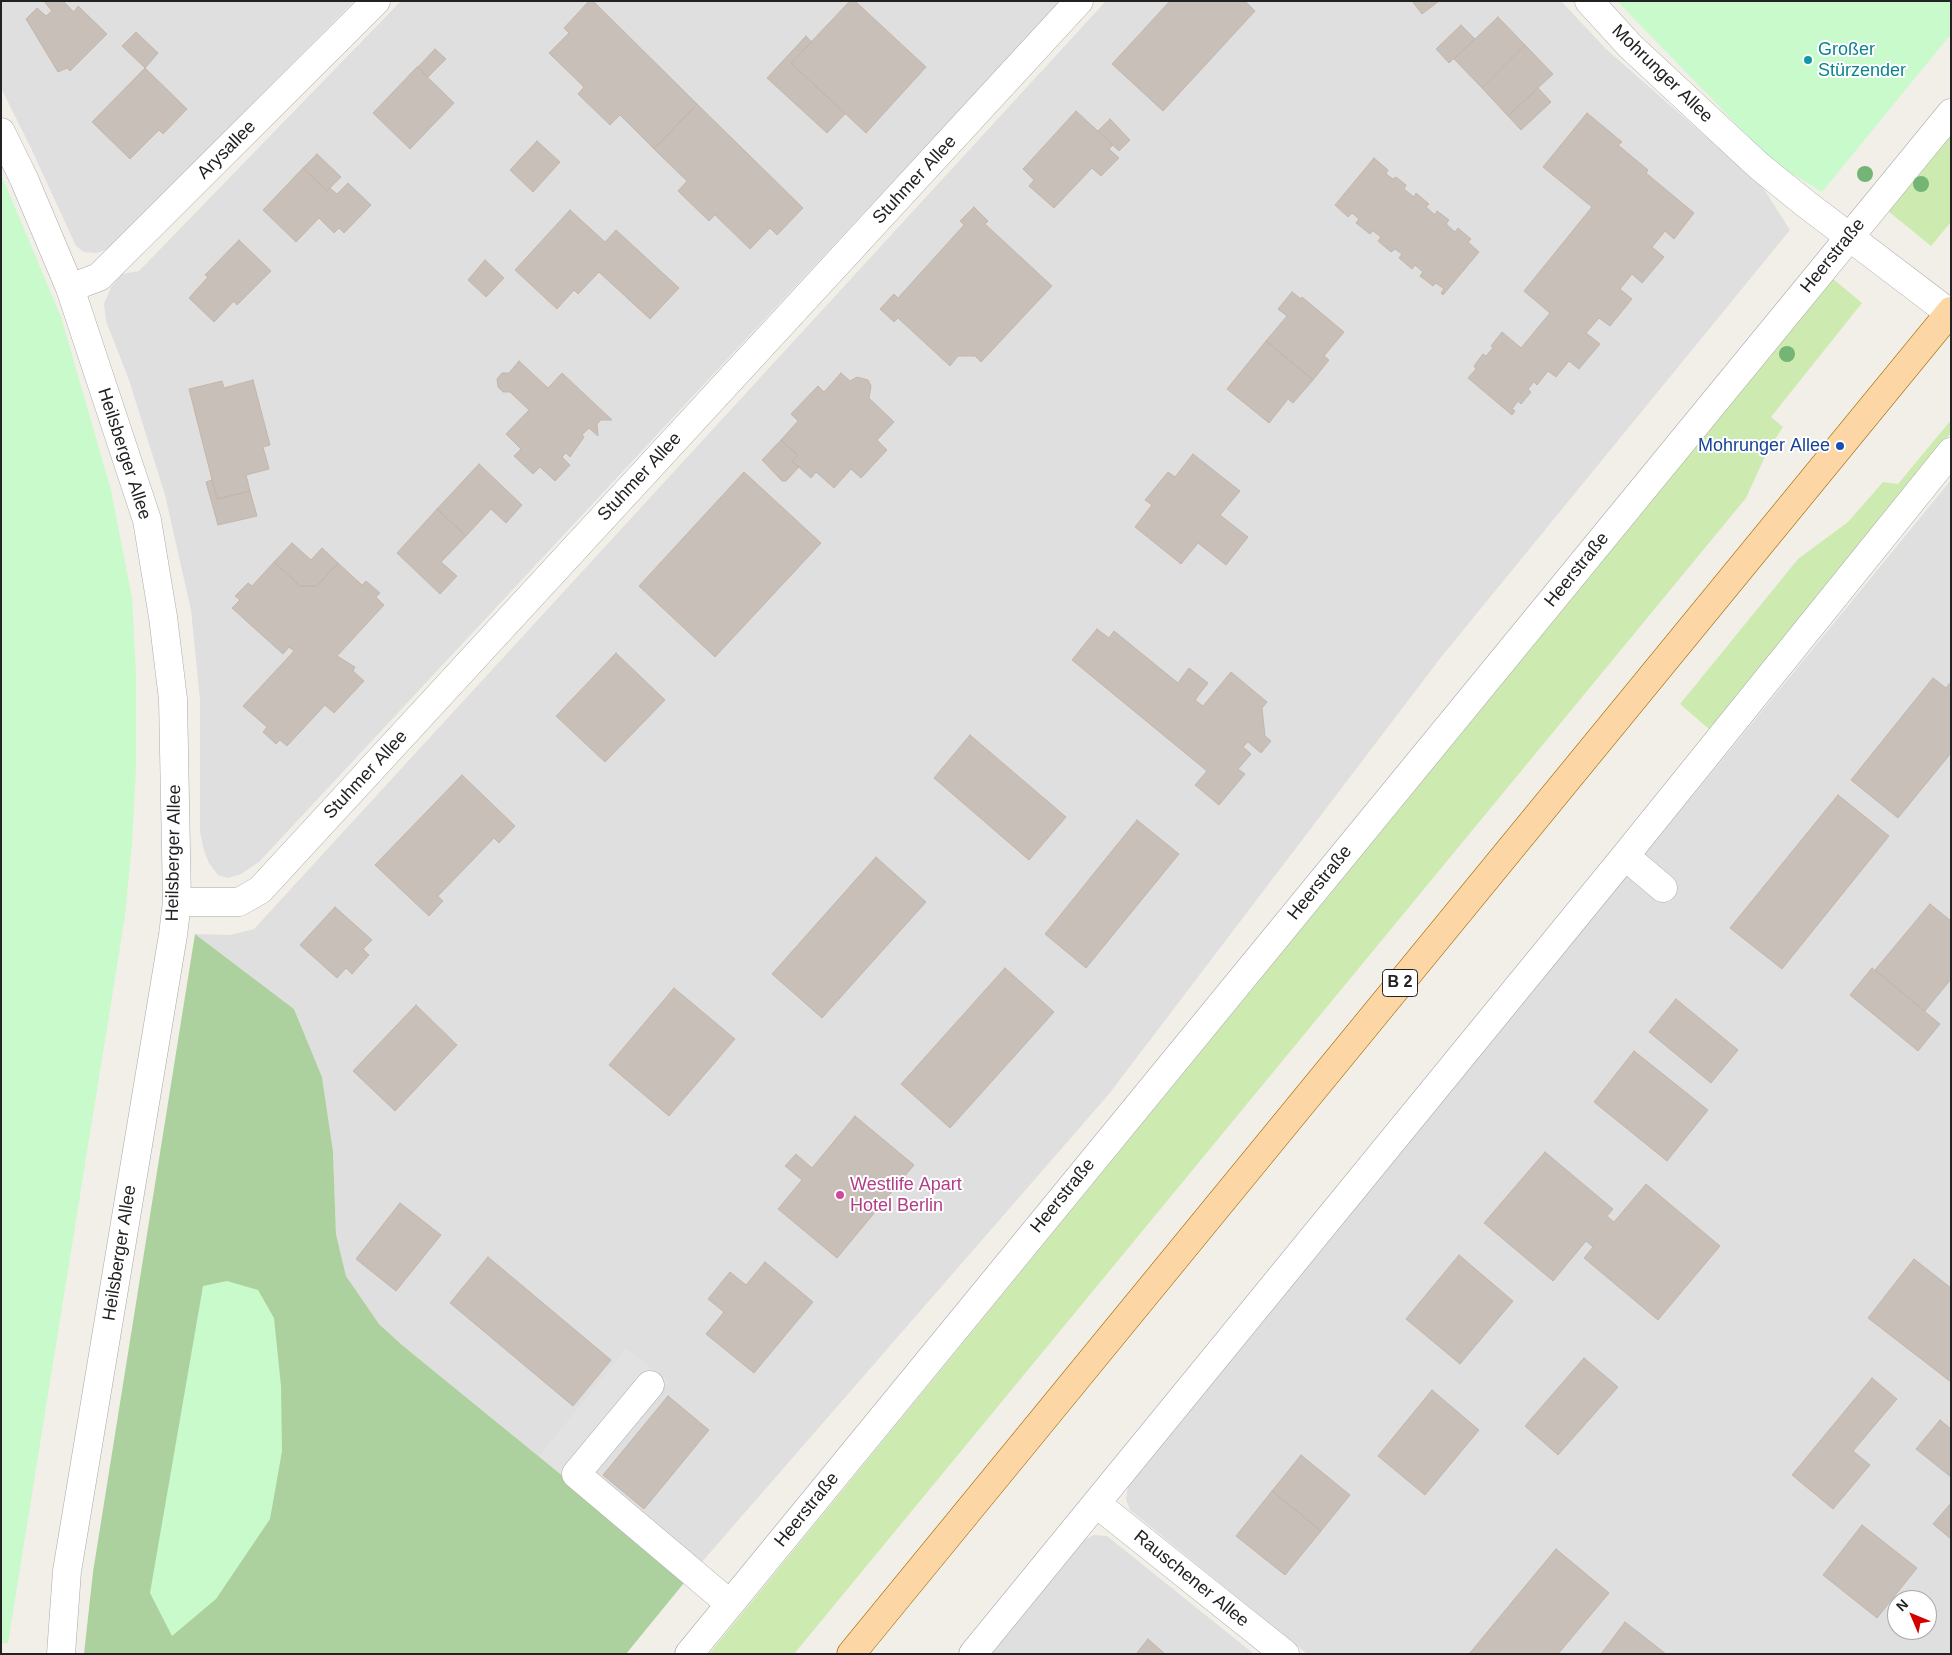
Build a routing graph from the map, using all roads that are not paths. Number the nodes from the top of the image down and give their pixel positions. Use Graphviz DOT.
graph roads {
  1 [pos="376,1"];
  2 [pos="1079,1"];
  3 [pos="1589,1"];
  4 [pos="1951,113"];
  5 [pos="1,132"];
  6 [pos="1849,236"];
  7 [pos="70,288"];
  8 [pos="1950,312"];
  9 [pos="1951,452"];
  10 [pos="1625,856"];
  11 [pos="1663,888"];
  12 [pos="177,902"];
  13 [pos="650,1385"];
  14 [pos="1097,1504"];
  15 [pos="730,1604"];
  16 [pos="61,1654"];
  17 [pos="689,1654"];
  18 [pos="851,1654"];
  19 [pos="973,1654"];
  20 [pos="1284,1654"];
  1 -- 7 [label="street, Arysallee"];
  2 -- 12 [label="street, Stuhmer Allee"];
  3 -- 6 [label="street, Mohrunger Allee"];
  4 -- 6 [label="street, Heerstraße"];
  5 -- 7 [label="street, Heilsberger Allee"];
  6 -- 8 [label="street, Mohrunger Allee"];
  6 -- 15 [label="street, Heerstraße"];
  7 -- 12 [label="street, Heilsberger Allee"];
  8 -- 18 [label="main road, B 2"];
  9 -- 10 [label="street"];
  10 -- 11 [label="street"];
  10 -- 14 [label="street"];
  12 -- 16 [label="street, Heilsberger Allee"];
  13 -- 15 [label="street"];
  14 -- 19 [label="street"];
  14 -- 20 [label="street, Rauschener Allee"];
  15 -- 17 [label="street, Heerstraße"];
}
